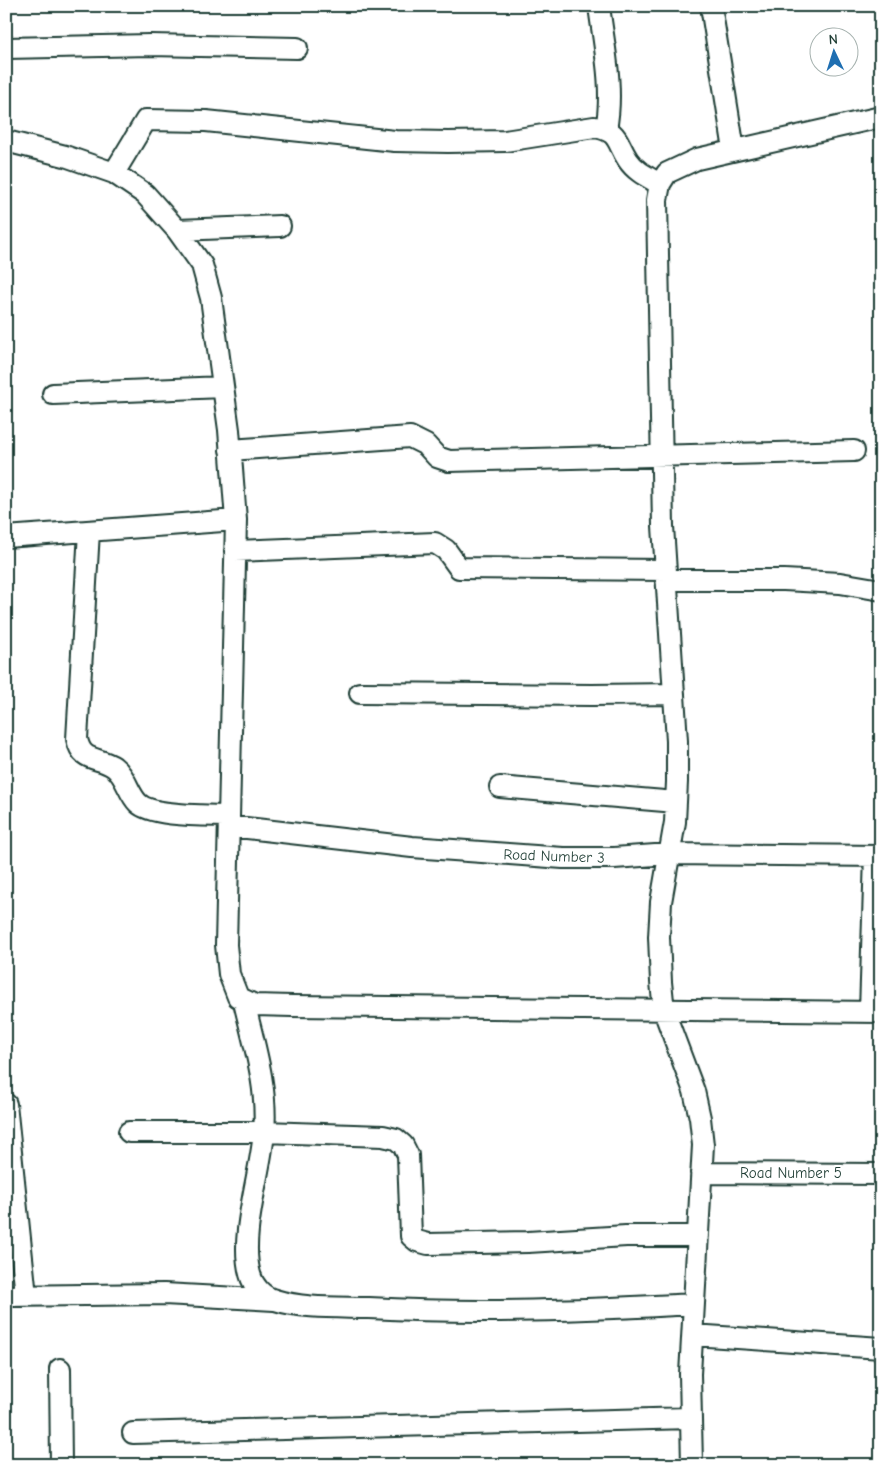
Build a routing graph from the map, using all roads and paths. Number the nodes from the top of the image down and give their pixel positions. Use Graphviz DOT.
graph roads {
  1 [pos="599,6"];
  2 [pos="712,6"];
  3 [pos="6,48"];
  4 [pos="297,48"];
  5 [pos="881,117"];
  6 [pos="606,129"];
  7 [pos="6,141"];
  8 [pos="734,150"];
  9 [pos="114,173"];
  10 [pos="660,184"];
  11 [pos="280,226"];
  12 [pos="177,230"];
  13 [pos="223,387"];
  14 [pos="52,394"];
  15 [pos="230,450"];
  16 [pos="854,451"];
  17 [pos="662,455"];
  18 [pos="236,520"];
  19 [pos="89,531"];
  20 [pos="6,537"];
  21 [pos="235,551"];
  22 [pos="666,575"];
  23 [pos="881,590"];
  24 [pos="360,692"];
  25 [pos="674,694"];
  26 [pos="500,787"];
  27 [pos="676,802"];
  28 [pos="229,821"];
  29 [pos="669,854"];
  30 [pos="878,856"];
  31 [pos="244,1002"];
  32 [pos="664,1011"];
  33 [pos="875,1011"];
  34 [pos="6,1104"];
  35 [pos="129,1132"];
  36 [pos="264,1132"];
  37 [pos="701,1173"];
  38 [pos="881,1174"];
  39 [pos="698,1236"];
  40 [pos="16,1296"];
  41 [pos="274,1300"];
  42 [pos="694,1304"];
  43 [pos="693,1335"];
  44 [pos="881,1348"];
  45 [pos="60,1369"];
  46 [pos="690,1418"];
  47 [pos="132,1433"];
  48 [pos="61,1465"];
  49 [pos="692,1465"];
  1 -- 6 [label="street"];
  2 -- 8 [label="street"];
  3 -- 4 [label="street"];
  5 -- 8 [label="street"];
  6 -- 9 [label="street"];
  6 -- 10 [label="street"];
  7 -- 9 [label="street"];
  8 -- 10 [label="street"];
  9 -- 12 [label="street"];
  10 -- 17 [label="street"];
  11 -- 12 [label="street"];
  12 -- 13 [label="street"];
  13 -- 14 [label="street"];
  13 -- 15 [label="street"];
  15 -- 17 [label="street"];
  15 -- 18 [label="street"];
  16 -- 17 [label="street"];
  17 -- 22 [label="street"];
  18 -- 19 [label="street"];
  18 -- 21 [label="street"];
  19 -- 20 [label="street"];
  19 -- 28 [label="street, Road Number 3"];
  21 -- 22 [label="street"];
  21 -- 28 [label="street"];
  22 -- 23 [label="street"];
  22 -- 25 [label="street"];
  24 -- 25 [label="street"];
  25 -- 27 [label="street"];
  26 -- 27 [label="street"];
  27 -- 29 [label="street"];
  28 -- 29 [label="street, Road Number 3"];
  28 -- 31 [label="street"];
  29 -- 30 [label="street, Road Number 3"];
  29 -- 32 [label="street"];
  30 -- 33 [label="street"];
  31 -- 32 [label="street"];
  31 -- 36 [label="street"];
  32 -- 33 [label="street"];
  32 -- 37 [label="street"];
  34 -- 40 [label="street"];
  35 -- 36 [label="street"];
  36 -- 39 [label="street"];
  36 -- 41 [label="street"];
  37 -- 38 [label="street, Road Number 5"];
  37 -- 39 [label="street"];
  39 -- 42 [label="street"];
  40 -- 41 [label="street"];
  41 -- 42 [label="street"];
  42 -- 43 [label="street"];
  43 -- 44 [label="street"];
  43 -- 46 [label="street"];
  45 -- 48 [label="street"];
  46 -- 47 [label="street"];
  46 -- 49 [label="street"];
}
